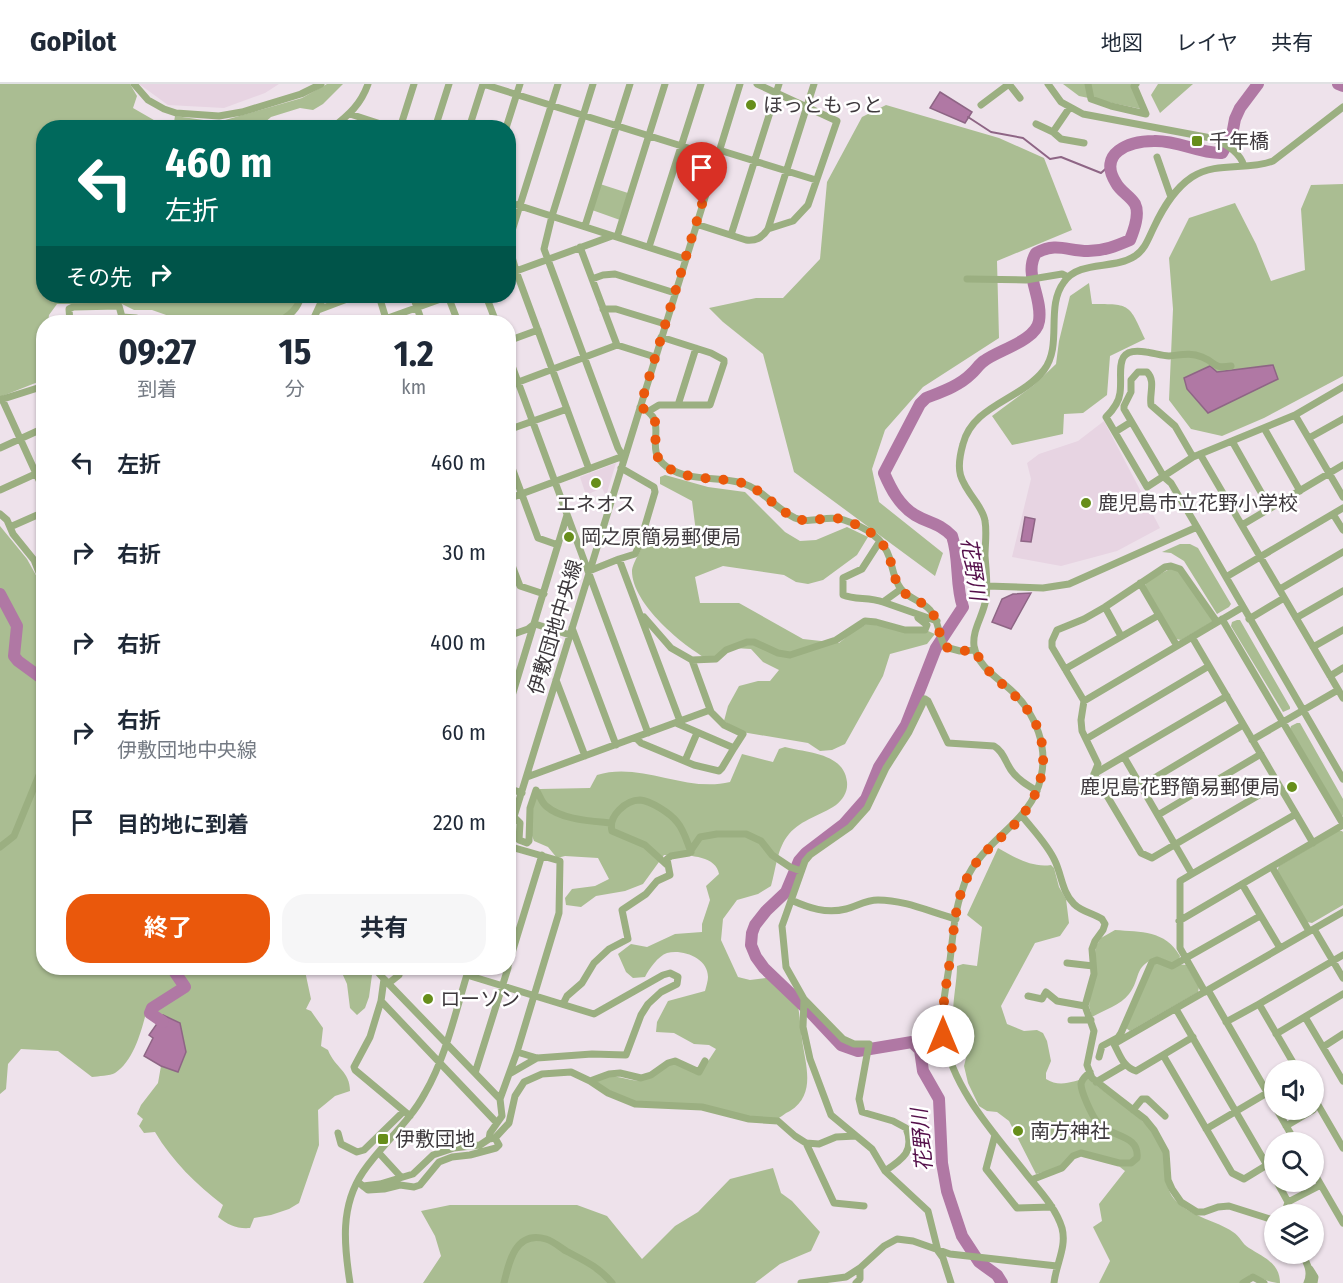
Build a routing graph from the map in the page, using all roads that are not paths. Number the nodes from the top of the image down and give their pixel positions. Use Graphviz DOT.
graph roads {
  1 [pos="134,84"];
  2 [pos="321,84"];
  3 [pos="368,84"];
  4 [pos="414,84"];
  5 [pos="449,84"];
  6 [pos="483,84"];
  7 [pos="520,84"];
  8 [pos="558,84"];
  9 [pos="594,84"];
  10 [pos="630,84"];
  11 [pos="665,84"];
  12 [pos="701,84"];
  13 [pos="740,84"];
  14 [pos="757,84"];
  15 [pos="779,84"];
  16 [pos="814,84"];
  17 [pos="1009,84"];
  18 [pos="1048,84"];
  19 [pos="1088,84"];
  20 [pos="1136,84"];
  21 [pos="776,93"];
  22 [pos="516,95"];
  23 [pos="1020,98"];
  24 [pos="981,105"];
  25 [pos="551,106"];
  26 [pos="1343,106"];
  27 [pos="1070,107"];
  28 [pos="806,108"];
  29 [pos="350,114"];
  30 [pos="583,116"];
  31 [pos="342,120"];
  32 [pos="368,120"];
  33 [pos="403,120"];
  34 [pos="438,120"];
  35 [pos="472,120"];
  36 [pos="508,120"];
  37 [pos="1036,124"];
  38 [pos="617,126"];
  39 [pos="1053,132"];
  40 [pos="649,136"];
  41 [pos="1084,142"];
  42 [pos="681,146"];
  43 [pos="718,154"];
  44 [pos="1156,157"];
  45 [pos="755,162"];
  46 [pos="1244,166"];
  47 [pos="787,171"];
  48 [pos="816,180"];
  49 [pos="1171,198"];
  50 [pos="516,205"];
  51 [pos="520,206"];
  52 [pos="552,216"];
  53 [pos="516,218"];
  54 [pos="696,224"];
  55 [pos="585,226"];
  56 [pos="768,230"];
  57 [pos="731,235"];
  58 [pos="614,236"];
  59 [pos="650,247"];
  60 [pos="580,248"];
  61 [pos="548,259"];
  62 [pos="685,259"];
  63 [pos="516,271"];
  64 [pos="1068,277"];
  65 [pos="592,279"];
  66 [pos="967,279"];
  67 [pos="516,281"];
  68 [pos="675,293"];
  69 [pos="298,303"];
  70 [pos="321,303"];
  71 [pos="336,303"];
  72 [pos="415,303"];
  73 [pos="430,303"];
  74 [pos="416,308"];
  75 [pos="603,309"];
  76 [pos="318,310"];
  77 [pos="69,315"];
  78 [pos="121,315"];
  79 [pos="289,315"];
  80 [pos="316,315"];
  81 [pos="400,315"];
  82 [pos="419,315"];
  83 [pos="665,324"];
  84 [pos="538,330"];
  85 [pos="661,337"];
  86 [pos="516,338"];
  87 [pos="617,345"];
  88 [pos="696,348"];
  89 [pos="585,357"];
  90 [pos="655,357"];
  91 [pos="1232,366"];
  92 [pos="553,369"];
  93 [pos="516,375"];
  94 [pos="519,382"];
  95 [pos="516,383"];
  96 [pos="1343,387"];
  97 [pos="36,389"];
  98 [pos="1,400"];
  99 [pos="678,405"];
  100 [pos="640,407"];
  101 [pos="567,409"];
  102 [pos="649,411"];
  103 [pos="1295,415"];
  104 [pos="1343,419"];
  105 [pos="533,421"];
  106 [pos="1131,422"];
  107 [pos="516,427"];
  108 [pos="1264,428"];
  109 [pos="36,432"];
  110 [pos="1115,432"];
  111 [pos="1309,438"];
  112 [pos="20,439"];
  113 [pos="1232,441"];
  114 [pos="0,448"];
  115 [pos="1196,456"];
  116 [pos="624,458"];
  117 [pos="1343,465"];
  118 [pos="621,468"];
  119 [pos="589,469"];
  120 [pos="1329,473"];
  121 [pos="36,474"];
  122 [pos="1164,477"];
  123 [pos="516,479"];
  124 [pos="555,481"];
  125 [pos="0,490"];
  126 [pos="1300,490"];
  127 [pos="522,494"];
  128 [pos="516,496"];
  129 [pos="1343,497"];
  130 [pos="1270,508"];
  131 [pos="1343,508"];
  132 [pos="0,514"];
  133 [pos="1333,514"];
  134 [pos="567,515"];
  135 [pos="36,516"];
  136 [pos="1242,525"];
  137 [pos="1197,526"];
  138 [pos="10,527"];
  139 [pos="1343,530"];
  140 [pos="880,541"];
  141 [pos="558,545"];
  142 [pos="1343,552"];
  143 [pos="1260,557"];
  144 [pos="34,560"];
  145 [pos="620,560"];
  146 [pos="36,565"];
  147 [pos="589,572"];
  148 [pos="516,576"];
  149 [pos="1226,577"];
  150 [pos="1140,584"];
  151 [pos="987,586"];
  152 [pos="901,589"];
  153 [pos="1280,589"];
  154 [pos="1343,591"];
  155 [pos="543,594"];
  156 [pos="1284,598"];
  157 [pos="883,602"];
  158 [pos="1105,607"];
  159 [pos="1243,607"];
  160 [pos="640,613"];
  161 [pos="917,614"];
  162 [pos="1159,615"];
  163 [pos="1296,618"];
  164 [pos="1250,619"];
  165 [pos="1219,620"];
  166 [pos="937,621"];
  167 [pos="535,624"];
  168 [pos="1343,630"];
  169 [pos="571,632"];
  170 [pos="516,633"];
  171 [pos="1121,636"];
  172 [pos="1192,637"];
  173 [pos="1177,646"];
  174 [pos="1314,648"];
  175 [pos="975,650"];
  176 [pos="692,660"];
  177 [pos="1209,666"];
  178 [pos="1343,668"];
  179 [pos="1065,669"];
  180 [pos="1330,676"];
  181 [pos="556,680"];
  182 [pos="516,685"];
  183 [pos="1338,690"];
  184 [pos="1227,696"];
  185 [pos="1343,698"];
  186 [pos="1083,701"];
  187 [pos="710,710"];
  188 [pos="1303,711"];
  189 [pos="678,722"];
  190 [pos="1282,722"];
  191 [pos="1243,725"];
  192 [pos="648,733"];
  193 [pos="697,733"];
  194 [pos="636,738"];
  195 [pos="1086,740"];
  196 [pos="1252,740"];
  197 [pos="616,745"];
  198 [pos="734,748"];
  199 [pos="1261,754"];
  200 [pos="585,756"];
  201 [pos="1124,756"];
  202 [pos="685,761"];
  203 [pos="1094,774"];
  204 [pos="526,777"];
  205 [pos="1343,779"];
  206 [pos="36,782"];
  207 [pos="1278,784"];
  208 [pos="1141,786"];
  209 [pos="516,791"];
  210 [pos="1037,791"];
  211 [pos="522,793"];
  212 [pos="516,812"];
  213 [pos="1296,814"];
  214 [pos="1158,815"];
  215 [pos="1022,816"];
  216 [pos="516,820"];
  217 [pos="611,823"];
  218 [pos="1343,825"];
  219 [pos="1313,843"];
  220 [pos="1175,845"];
  221 [pos="0,847"];
  222 [pos="516,848"];
  223 [pos="691,852"];
  224 [pos="542,855"];
  225 [pos="667,865"];
  226 [pos="1272,867"];
  227 [pos="801,871"];
  228 [pos="1192,874"];
  229 [pos="1242,885"];
  230 [pos="791,900"];
  231 [pos="1343,912"];
  232 [pos="1260,916"];
  233 [pos="956,919"];
  234 [pos="1179,921"];
  235 [pos="1312,930"];
  236 [pos="516,941"];
  237 [pos="1280,948"];
  238 [pos="1343,955"];
  239 [pos="1185,958"];
  240 [pos="1333,961"];
  241 [pos="1067,963"];
  242 [pos="1093,966"];
  243 [pos="381,975"];
  244 [pos="399,975"];
  245 [pos="467,975"];
  246 [pos="478,975"];
  247 [pos="506,975"];
  248 [pos="1343,978"];
  249 [pos="387,981"];
  250 [pos="503,985"];
  251 [pos="1206,991"];
  252 [pos="1343,994"];
  253 [pos="535,995"];
  254 [pos="1028,996"];
  255 [pos="804,999"];
  256 [pos="381,1001"];
  257 [pos="563,1004"];
  258 [pos="1259,1004"];
  259 [pos="1085,1006"];
  260 [pos="1176,1009"];
  261 [pos="1305,1017"];
  262 [pos="1071,1020"];
  263 [pos="1091,1020"];
  264 [pos="1226,1022"];
  265 [pos="1276,1034"];
  266 [pos="1343,1035"];
  267 [pos="1119,1036"];
  268 [pos="1192,1037"];
  269 [pos="446,1042"];
  270 [pos="1114,1044"];
  271 [pos="1323,1047"];
  272 [pos="517,1052"];
  273 [pos="1163,1055"];
  274 [pos="1099,1057"];
  275 [pos="537,1058"];
  276 [pos="1291,1060"];
  277 [pos="705,1061"];
  278 [pos="439,1062"];
  279 [pos="1125,1065"];
  280 [pos="1090,1072"];
  281 [pos="475,1073"];
  282 [pos="510,1074"];
  283 [pos="1342,1076"];
  284 [pos="590,1081"];
  285 [pos="1096,1082"];
  286 [pos="1264,1088"];
  287 [pos="1264,1095"];
  288 [pos="500,1099"];
  289 [pos="1133,1110"];
  290 [pos="1235,1111"];
  291 [pos="407,1114"];
  292 [pos="1165,1116"];
  293 [pos="1324,1118"];
  294 [pos="1283,1120"];
  295 [pos="1296,1120"];
  296 [pos="497,1123"];
  297 [pos="1286,1126"];
  298 [pos="1206,1129"];
  299 [pos="1290,1132"];
  300 [pos="338,1133"];
  301 [pos="995,1134"];
  302 [pos="1340,1135"];
  303 [pos="856,1136"];
  304 [pos="492,1138"];
  305 [pos="806,1143"];
  306 [pos="1343,1148"];
  307 [pos="379,1153"];
  308 [pos="1264,1160"];
  309 [pos="1264,1167"];
  310 [pos="885,1171"];
  311 [pos="401,1177"];
  312 [pos="1031,1180"];
  313 [pos="361,1184"];
  314 [pos="1324,1190"];
  315 [pos="1283,1192"];
  316 [pos="1307,1192"];
  317 [pos="1288,1202"];
  318 [pos="864,1206"];
  319 [pos="1052,1207"];
  320 [pos="1264,1217"];
  321 [pos="1343,1223"];
  322 [pos="939,1251"];
  323 [pos="1057,1266"];
  324 [pos="1309,1266"];
  325 [pos="860,1268"];
  326 [pos="350,1283"];
  327 [pos="504,1283"];
  328 [pos="612,1283"];
  329 [pos="801,1283"];
  330 [pos="856,1283"];
  331 [pos="951,1283"];
  332 [pos="1054,1283"];
  333 [pos="1243,1283"];
  334 [pos="1264,1283"];
  335 [pos="1307,1283"];
  336 [pos="1314,1283"];
  1 -- 2 [label="street"];
  3 -- 29 [label="street"];
  4 -- 33 [label="street"];
  5 -- 34 [label="street"];
  6 -- 22 [label="street"];
  6 -- 35 [label="street"];
  7 -- 22 [label="street"];
  8 -- 25 [label="street"];
  9 -- 30 [label="street"];
  10 -- 38 [label="street"];
  11 -- 40 [label="street"];
  12 -- 42 [label="street"];
  13 -- 43 [label="street, 伊敷団地中央線"];
  14 -- 21 [label="street"];
  15 -- 21 [label="street"];
  16 -- 28 [label="street"];
  17 -- 23 [label="street"];
  17 -- 24 [label="street"];
  18 -- 27 [label="street"];
  19 -- 20 [label="street"];
  21 -- 28 [label="street"];
  21 -- 45 [label="street"];
  22 -- 25 [label="street"];
  22 -- 36 [label="street"];
  25 -- 30 [label="street"];
  25 -- 51 [label="street"];
  26 -- 46 [label="street"];
  27 -- 39 [label="street"];
  27 -- 46 [label="street"];
  28 -- 47 [label="street"];
  28 -- 48 [label="street"];
  29 -- 31 [label="street"];
  29 -- 32 [label="street"];
  30 -- 38 [label="street"];
  30 -- 52 [label="street"];
  37 -- 39 [label="street"];
  38 -- 40 [label="street"];
  38 -- 55 [label="street"];
  39 -- 41 [label="street"];
  40 -- 42 [label="street"];
  40 -- 58 [label="street"];
  42 -- 43 [label="street"];
  42 -- 59 [label="street"];
  43 -- 45 [label="street"];
  43 -- 54 [label="street, 伊敷団地中央線"];
  44 -- 49 [label="street"];
  45 -- 47 [label="street"];
  45 -- 57 [label="street"];
  46 -- 49 [label="street"];
  47 -- 48 [label="street"];
  47 -- 56 [label="street"];
  48 -- 56 [label="street"];
  49 -- 64 [label="street"];
  50 -- 51 [label="street"];
  51 -- 52 [label="street"];
  51 -- 53 [label="street"];
  52 -- 55 [label="street"];
  52 -- 61 [label="street"];
  54 -- 57 [label="street"];
  54 -- 62 [label="street, 伊敷団地中央線"];
  55 -- 58 [label="street"];
  56 -- 57 [label="street"];
  58 -- 59 [label="street"];
  58 -- 60 [label="street"];
  59 -- 62 [label="street"];
  60 -- 61 [label="street"];
  60 -- 65 [label="street"];
  61 -- 63 [label="street"];
  61 -- 89 [label="street"];
  62 -- 68 [label="street, 伊敷団地中央線"];
  64 -- 66 [label="street"];
  64 -- 151 [label="street"];
  65 -- 68 [label="street"];
  65 -- 75 [label="street"];
  67 -- 84 [label="street"];
  68 -- 83 [label="street, 伊敷団地中央線"];
  69 -- 79 [label="street"];
  70 -- 76 [label="street"];
  71 -- 76 [label="street"];
  72 -- 74 [label="street"];
  73 -- 74 [label="street"];
  74 -- 81 [label="street"];
  74 -- 82 [label="street"];
  75 -- 83 [label="street"];
  75 -- 87 [label="street"];
  76 -- 80 [label="street"];
  77 -- 78 [label="street"];
  83 -- 85 [label="street, 伊敷団地中央線"];
  84 -- 86 [label="street"];
  84 -- 92 [label="street"];
  85 -- 88 [label="street"];
  85 -- 90 [label="street, 伊敷団地中央線"];
  87 -- 89 [label="street"];
  87 -- 90 [label="street"];
  88 -- 99 [label="street"];
  88 -- 99 [label="street"];
  89 -- 92 [label="street"];
  89 -- 116 [label="street"];
  90 -- 100 [label="street, 伊敷団地中央線"];
  91 -- 110 [label="street"];
  92 -- 94 [label="street"];
  92 -- 101 [label="street"];
  93 -- 94 [label="street"];
  94 -- 95 [label="street"];
  94 -- 105 [label="street"];
  96 -- 103 [label="street"];
  97 -- 98 [label="street"];
  98 -- 112 [label="street"];
  99 -- 102 [label="street"];
  100 -- 102 [label="street"];
  100 -- 116 [label="street, 伊敷団地中央線"];
  101 -- 105 [label="street"];
  101 -- 119 [label="street"];
  102 -- 140 [label="street"];
  103 -- 108 [label="street"];
  103 -- 111 [label="street"];
  104 -- 111 [label="street"];
  105 -- 107 [label="street"];
  105 -- 124 [label="street"];
  106 -- 110 [label="street"];
  106 -- 115 [label="street"];
  106 -- 122 [label="street"];
  108 -- 113 [label="street"];
  108 -- 126 [label="street"];
  109 -- 112 [label="street"];
  110 -- 122 [label="street"];
  111 -- 120 [label="street"];
  112 -- 114 [label="street"];
  112 -- 121 [label="street"];
  113 -- 115 [label="street"];
  113 -- 130 [label="street"];
  115 -- 122 [label="street"];
  115 -- 136 [label="street"];
  116 -- 118 [label="street, 伊敷団地中央線"];
  116 -- 119 [label="street"];
  117 -- 120 [label="street"];
  118 -- 145 [label="street"];
  118 -- 147 [label="street, 伊敷団地中央線"];
  119 -- 124 [label="street"];
  120 -- 126 [label="street"];
  120 -- 129 [label="street"];
  121 -- 125 [label="street"];
  122 -- 137 [label="street"];
  123 -- 127 [label="street"];
  124 -- 127 [label="street"];
  124 -- 134 [label="street"];
  126 -- 130 [label="street"];
  127 -- 128 [label="street"];
  127 -- 141 [label="street"];
  130 -- 136 [label="street"];
  131 -- 133 [label="street"];
  132 -- 138 [label="street"];
  133 -- 139 [label="street"];
  133 -- 143 [label="street"];
  134 -- 141 [label="street"];
  134 -- 147 [label="street"];
  135 -- 138 [label="street"];
  136 -- 143 [label="street"];
  137 -- 149 [label="street"];
  137 -- 151 [label="street"];
  138 -- 144 [label="street"];
  140 -- 152 [label="street"];
  140 -- 157 [label="street"];
  141 -- 155 [label="street"];
  142 -- 153 [label="street"];
  143 -- 149 [label="street"];
  143 -- 153 [label="street"];
  144 -- 146 [label="street"];
  145 -- 147 [label="street"];
  145 -- 160 [label="street"];
  147 -- 169 [label="street, 伊敷団地中央線"];
  147 -- 192 [label="street"];
  148 -- 155 [label="street"];
  149 -- 159 [label="street"];
  150 -- 158 [label="street"];
  150 -- 162 [label="street"];
  150 -- 165 [label="street"];
  151 -- 175 [label="street"];
  152 -- 157 [label="street"];
  152 -- 166 [label="street"];
  153 -- 156 [label="street"];
  154 -- 163 [label="street"];
  155 -- 167 [label="street"];
  156 -- 163 [label="street"];
  156 -- 164 [label="street"];
  157 -- 161 [label="street"];
  158 -- 171 [label="street"];
  158 -- 179 [label="street"];
  159 -- 164 [label="street"];
  159 -- 165 [label="street"];
  160 -- 176 [label="street"];
  160 -- 189 [label="street"];
  161 -- 166 [label="street"];
  161 -- 176 [label="street"];
  162 -- 171 [label="street"];
  162 -- 173 [label="street"];
  163 -- 174 [label="street"];
  164 -- 188 [label="street"];
  165 -- 172 [label="street"];
  165 -- 190 [label="street"];
  166 -- 175 [label="street"];
  167 -- 169 [label="street"];
  167 -- 170 [label="street"];
  167 -- 182 [label="street"];
  168 -- 174 [label="street"];
  169 -- 181 [label="street, 伊敷団地中央線"];
  169 -- 197 [label="street"];
  171 -- 179 [label="street"];
  172 -- 173 [label="street"];
  172 -- 177 [label="street"];
  173 -- 186 [label="street"];
  174 -- 180 [label="street"];
  175 -- 210 [label="street"];
  176 -- 187 [label="street"];
  177 -- 184 [label="street"];
  177 -- 195 [label="street"];
  178 -- 180 [label="street"];
  179 -- 186 [label="street"];
  180 -- 183 [label="street"];
  181 -- 200 [label="street"];
  181 -- 204 [label="street, 伊敷団地中央線"];
  183 -- 185 [label="street"];
  183 -- 188 [label="street"];
  184 -- 191 [label="street"];
  184 -- 201 [label="street"];
  186 -- 195 [label="street"];
  187 -- 189 [label="street"];
  187 -- 198 [label="street"];
  188 -- 190 [label="street"];
  188 -- 205 [label="street"];
  189 -- 192 [label="street"];
  189 -- 193 [label="street"];
  190 -- 196 [label="street"];
  190 -- 218 [label="street"];
  191 -- 196 [label="street"];
  191 -- 208 [label="street"];
  192 -- 194 [label="street"];
  193 -- 198 [label="street"];
  193 -- 202 [label="street"];
  194 -- 197 [label="street"];
  194 -- 202 [label="street"];
  195 -- 203 [label="street"];
  196 -- 199 [label="street"];
  197 -- 200 [label="street"];
  198 -- 202 [label="street"];
  199 -- 207 [label="street"];
  199 -- 214 [label="street"];
  200 -- 204 [label="street"];
  201 -- 203 [label="street"];
  201 -- 208 [label="street"];
  203 -- 220 [label="street"];
  204 -- 211 [label="street, 伊敷団地中央線"];
  206 -- 221 [label="street"];
  207 -- 213 [label="street"];
  207 -- 220 [label="street"];
  208 -- 214 [label="street"];
  209 -- 211 [label="street"];
  210 -- 215 [label="street"];
  210 -- 227 [label="street"];
  211 -- 212 [label="street, 伊敷団地中央線"];
  213 -- 219 [label="street"];
  213 -- 228 [label="street"];
  214 -- 220 [label="street"];
  215 -- 233 [label="street"];
  215 -- 242 [label="street"];
  216 -- 217 [label="street"];
  217 -- 223 [label="street"];
  217 -- 225 [label="street"];
  218 -- 219 [label="street"];
  219 -- 226 [label="street"];
  220 -- 228 [label="street"];
  222 -- 224 [label="street"];
  223 -- 225 [label="street"];
  223 -- 227 [label="street"];
  224 -- 236 [label="street"];
  224 -- 253 [label="street"];
  225 -- 257 [label="street"];
  226 -- 229 [label="street"];
  226 -- 235 [label="street"];
  227 -- 230 [label="street"];
  228 -- 234 [label="street"];
  229 -- 232 [label="street"];
  229 -- 234 [label="street"];
  230 -- 233 [label="street"];
  230 -- 255 [label="street"];
  231 -- 235 [label="street"];
  232 -- 237 [label="street"];
  232 -- 239 [label="street"];
  233 -- 301 [label="street"];
  234 -- 239 [label="street"];
  235 -- 237 [label="street"];
  235 -- 240 [label="street"];
  237 -- 251 [label="street"];
  238 -- 240 [label="street"];
  239 -- 251 [label="street"];
  239 -- 267 [label="street"];
  240 -- 248 [label="street"];
  240 -- 258 [label="street"];
  241 -- 242 [label="street"];
  242 -- 259 [label="street"];
  243 -- 249 [label="street"];
  244 -- 249 [label="street"];
  245 -- 269 [label="street"];
  246 -- 250 [label="street"];
  247 -- 250 [label="street"];
  249 -- 256 [label="street"];
  249 -- 269 [label="street"];
  250 -- 253 [label="street"];
  250 -- 281 [label="street"];
  251 -- 260 [label="street"];
  251 -- 264 [label="street"];
  252 -- 261 [label="street"];
  253 -- 257 [label="street"];
  253 -- 272 [label="street"];
  254 -- 259 [label="street"];
  255 -- 303 [label="street"];
  255 -- 310 [label="street"];
  256 -- 278 [label="street"];
  256 -- 291 [label="street"];
  257 -- 275 [label="street"];
  258 -- 264 [label="street"];
  258 -- 265 [label="street"];
  259 -- 263 [label="street"];
  260 -- 268 [label="street"];
  260 -- 270 [label="street"];
  261 -- 265 [label="street"];
  261 -- 271 [label="street"];
  262 -- 263 [label="street"];
  263 -- 280 [label="street"];
  264 -- 286 [label="street"];
  265 -- 276 [label="street"];
  266 -- 271 [label="street"];
  267 -- 270 [label="street"];
  267 -- 274 [label="street"];
  268 -- 273 [label="street"];
  268 -- 290 [label="street"];
  269 -- 278 [label="street"];
  269 -- 281 [label="street"];
  270 -- 279 [label="street"];
  271 -- 283 [label="street"];
  272 -- 275 [label="street"];
  272 -- 282 [label="street"];
  273 -- 279 [label="street"];
  273 -- 298 [label="street"];
  275 -- 282 [label="street"];
  277 -- 284 [label="street"];
  278 -- 291 [label="street"];
  278 -- 296 [label="street"];
  279 -- 285 [label="street"];
  280 -- 285 [label="street"];
  280 -- 312 [label="street"];
  281 -- 288 [label="street"];
  282 -- 288 [label="street"];
  284 -- 304 [label="street"];
  284 -- 305 [label="street"];
  285 -- 289 [label="street"];
  287 -- 290 [label="street"];
  288 -- 296 [label="street"];
  289 -- 292 [label="street"];
  289 -- 320 [label="street"];
  290 -- 298 [label="street"];
  290 -- 308 [label="street"];
  291 -- 300 [label="street"];
  291 -- 307 [label="street"];
  293 -- 302 [label="street"];
  294 -- 297 [label="street"];
  295 -- 297 [label="street"];
  296 -- 304 [label="street"];
  297 -- 299 [label="street"];
  298 -- 309 [label="street"];
  301 -- 312 [label="street"];
  301 -- 319 [label="street"];
  302 -- 306 [label="street"];
  303 -- 305 [label="street"];
  303 -- 310 [label="street"];
  304 -- 311 [label="street"];
  304 -- 313 [label="street"];
  305 -- 318 [label="street"];
  307 -- 311 [label="street"];
  307 -- 313 [label="street"];
  310 -- 322 [label="street"];
  311 -- 313 [label="street"];
  312 -- 319 [label="street"];
  313 -- 326 [label="street"];
  314 -- 321 [label="street"];
  315 -- 317 [label="street"];
  316 -- 317 [label="street"];
  319 -- 323 [label="street"];
  322 -- 323 [label="street"];
  322 -- 325 [label="street"];
  322 -- 331 [label="street"];
  323 -- 332 [label="street"];
  324 -- 335 [label="street"];
  324 -- 336 [label="street"];
  325 -- 329 [label="street"];
  325 -- 330 [label="street"];
  327 -- 328 [label="street"];
  333 -- 334 [label="street"];
}
